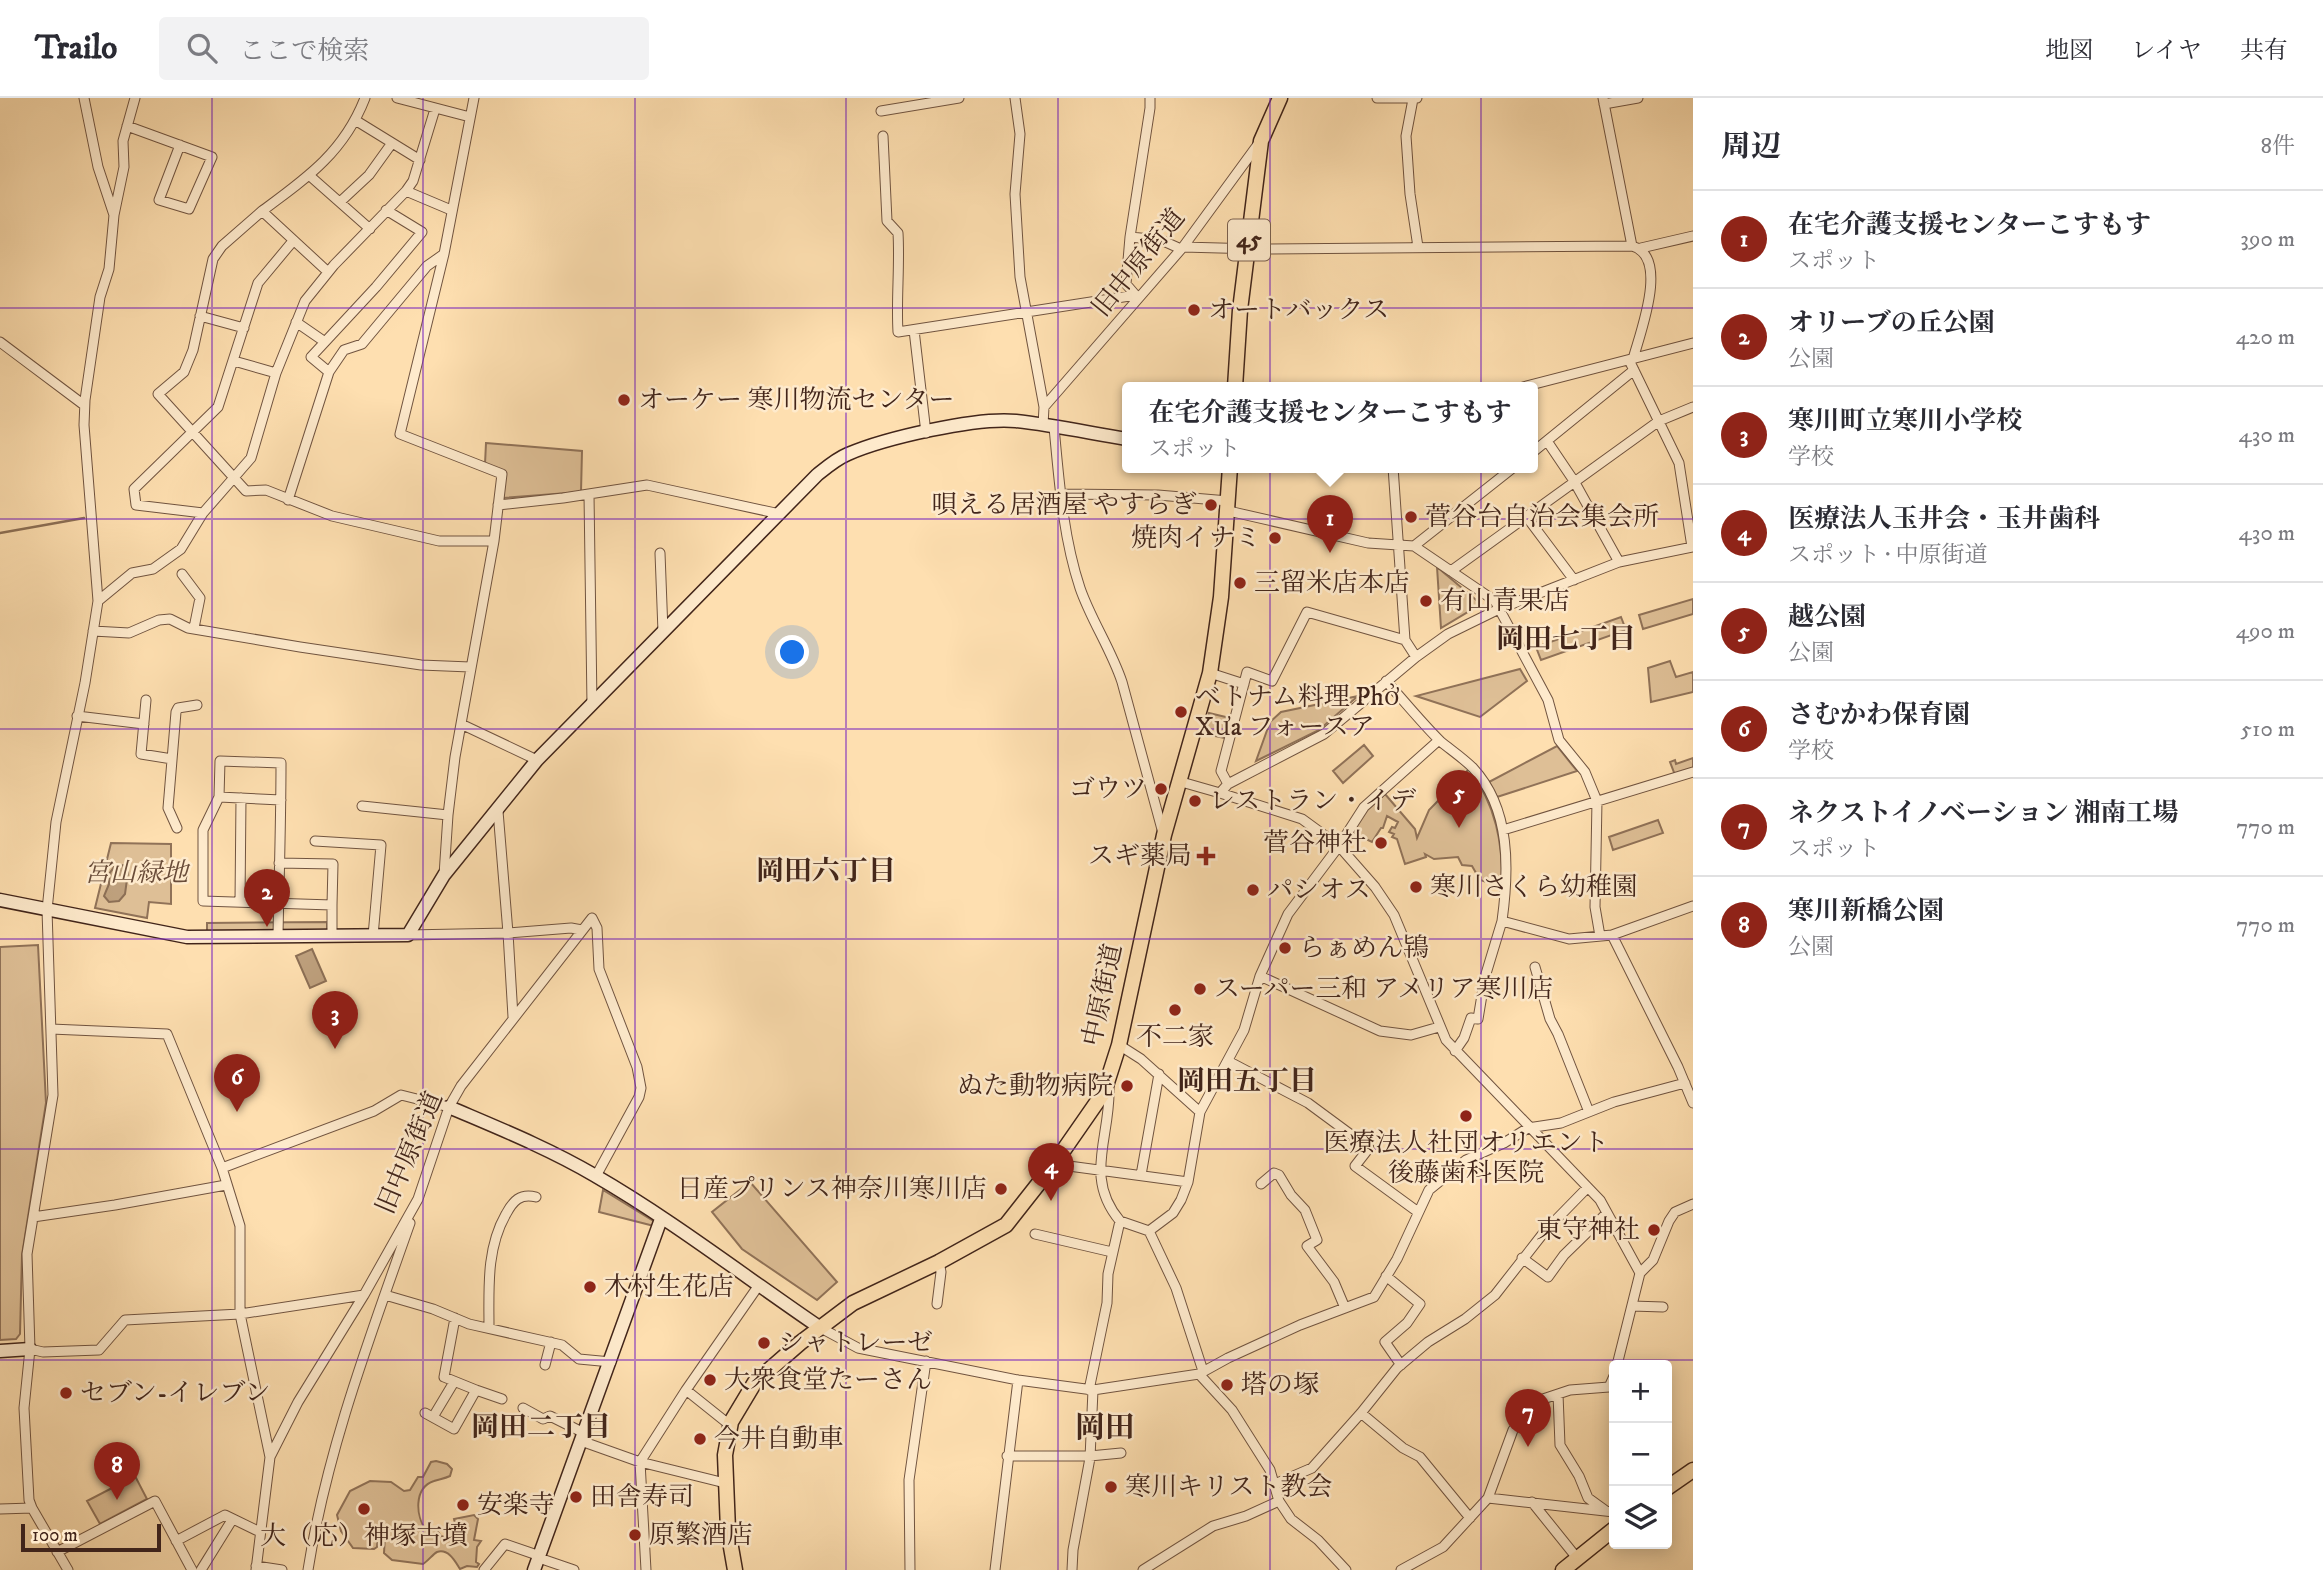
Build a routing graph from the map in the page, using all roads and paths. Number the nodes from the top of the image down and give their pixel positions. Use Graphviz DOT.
graph roads {
  1 [pos="84,98"];
  2 [pos="135,98"];
  3 [pos="365,98"];
  4 [pos="397,98"];
  5 [pos="474,98"];
  6 [pos="959,98"];
  7 [pos="1015,98"];
  8 [pos="1150,98"];
  9 [pos="1280,98"];
  10 [pos="1377,98"];
  11 [pos="1415,98"];
  12 [pos="1638,98"];
  13 [pos="1603,101"];
  14 [pos="435,109"];
  15 [pos="881,111"];
  16 [pos="470,117"];
  17 [pos="355,120"];
  18 [pos="127,126"];
  19 [pos="883,136"];
  20 [pos="1261,141"];
  21 [pos="392,143"];
  22 [pos="180,145"];
  23 [pos="419,160"];
  24 [pos="310,176"];
  25 [pos="406,191"];
  26 [pos="340,202"];
  27 [pos="386,210"];
  28 [pos="451,210"];
  29 [pos="262,211"];
  30 [pos="114,215"];
  31 [pos="370,229"];
  32 [pos="1693,236"];
  33 [pos="1130,237"];
  34 [pos="293,241"];
  35 [pos="1418,247"];
  36 [pos="1636,247"];
  37 [pos="1182,248"];
  38 [pos="1248,249"];
  39 [pos="444,254"];
  40 [pos="328,272"];
  41 [pos="1138,297"];
  42 [pos="1026,312"];
  43 [pos="200,316"];
  44 [pos="296,322"];
  45 [pos="244,328"];
  46 [pos="914,330"];
  47 [pos="0,342"];
  48 [pos="326,342"];
  49 [pos="1693,343"];
  50 [pos="1631,359"];
  51 [pos="234,361"];
  52 [pos="1634,370"];
  53 [pos="329,372"];
  54 [pos="276,373"];
  55 [pos="1235,382"];
  56 [pos="1538,383"];
  57 [pos="85,405"];
  58 [pos="1044,407"];
  59 [pos="1693,407"];
  60 [pos="1659,421"];
  61 [pos="1048,426"];
  62 [pos="192,433"];
  63 [pos="926,433"];
  64 [pos="1122,438"];
  65 [pos="1547,441"];
  66 [pos="1538,448"];
  67 [pos="1230,473"];
  68 [pos="1393,473"];
  69 [pos="1506,473"];
  70 [pos="233,478"];
  71 [pos="1574,481"];
  72 [pos="589,494"];
  73 [pos="1061,494"];
  74 [pos="288,500"];
  75 [pos="498,505"];
  76 [pos="1231,506"];
  77 [pos="203,513"];
  78 [pos="780,514"];
  79 [pos="1526,516"];
  80 [pos="494,541"];
  81 [pos="1399,546"];
  82 [pos="1414,546"];
  83 [pos="1692,547"];
  84 [pos="660,554"];
  85 [pos="1619,562"];
  86 [pos="1451,571"];
  87 [pos="182,574"];
  88 [pos="1574,580"];
  89 [pos="98,601"];
  90 [pos="1499,608"];
  91 [pos="194,628"];
  92 [pos="93,631"];
  93 [pos="663,632"];
  94 [pos="1405,640"];
  95 [pos="1416,657"];
  96 [pos="470,667"];
  97 [pos="1210,673"];
  98 [pos="1386,681"];
  99 [pos="1244,684"];
  100 [pos="146,700"];
  101 [pos="197,705"];
  102 [pos="592,705"];
  103 [pos="77,716"];
  104 [pos="144,724"];
  105 [pos="461,724"];
  106 [pos="1439,740"];
  107 [pos="172,758"];
  108 [pos="537,760"];
  109 [pos="1693,772"];
  110 [pos="1178,781"];
  111 [pos="1228,784"];
  112 [pos="1220,793"];
  113 [pos="219,797"];
  114 [pos="241,798"];
  115 [pos="281,800"];
  116 [pos="1597,801"];
  117 [pos="362,806"];
  118 [pos="498,811"];
  119 [pos="448,815"];
  120 [pos="177,828"];
  121 [pos="1503,830"];
  122 [pos="1164,835"];
  123 [pos="314,841"];
  124 [pos="1339,846"];
  125 [pos="279,863"];
  126 [pos="444,875"];
  127 [pos="0,900"];
  128 [pos="240,902"];
  129 [pos="279,903"];
  130 [pos="332,905"];
  131 [pos="1693,906"];
  132 [pos="47,910"];
  133 [pos="1502,921"];
  134 [pos="582,930"];
  135 [pos="508,933"];
  136 [pos="408,935"];
  137 [pos="1612,935"];
  138 [pos="278,936"];
  139 [pos="332,936"];
  140 [pos="373,936"];
  141 [pos="1600,936"];
  142 [pos="1535,967"];
  143 [pos="1260,976"];
  144 [pos="513,1017"];
  145 [pos="1439,1027"];
  146 [pos="51,1029"];
  147 [pos="1119,1045"];
  148 [pos="1455,1051"];
  149 [pos="1228,1061"];
  150 [pos="1159,1074"];
  151 [pos="1108,1079"];
  152 [pos="1685,1083"];
  153 [pos="1693,1103"];
  154 [pos="449,1107"];
  155 [pos="1200,1112"];
  156 [pos="1588,1112"];
  157 [pos="1528,1128"];
  158 [pos="1054,1164"];
  159 [pos="222,1168"];
  160 [pos="1101,1170"];
  161 [pos="1141,1175"];
  162 [pos="596,1176"];
  163 [pos="1188,1181"];
  164 [pos="1261,1184"];
  165 [pos="226,1185"];
  166 [pos="1587,1188"];
  167 [pos="536,1197"];
  168 [pos="1693,1204"];
  169 [pos="1418,1212"];
  170 [pos="1607,1213"];
  171 [pos="33,1217"];
  172 [pos="661,1219"];
  173 [pos="1120,1221"];
  174 [pos="1149,1231"];
  175 [pos="1035,1234"];
  176 [pos="398,1245"];
  177 [pos="1112,1252"];
  178 [pos="1522,1258"];
  179 [pos="939,1262"];
  180 [pos="1640,1273"];
  181 [pos="1387,1276"];
  182 [pos="759,1284"];
  183 [pos="364,1295"];
  184 [pos="384,1295"];
  185 [pos="937,1304"];
  186 [pos="1632,1306"];
  187 [pos="1663,1307"];
  188 [pos="1345,1308"];
  189 [pos="240,1314"];
  190 [pos="455,1318"];
  191 [pos="819,1327"];
  192 [pos="489,1328"];
  193 [pos="551,1342"];
  194 [pos="30,1349"];
  195 [pos="0,1351"];
  196 [pos="1618,1360"];
  197 [pos="926,1361"];
  198 [pos="611,1362"];
  199 [pos="1401,1364"];
  200 [pos="545,1365"];
  201 [pos="1201,1372"];
  202 [pos="1018,1380"];
  203 [pos="454,1381"];
  204 [pos="1609,1387"];
  205 [pos="476,1390"];
  206 [pos="686,1390"];
  207 [pos="1091,1390"];
  208 [pos="1558,1394"];
  209 [pos="502,1399"];
  210 [pos="1361,1413"];
  211 [pos="525,1423"];
  212 [pos="730,1426"];
  213 [pos="583,1437"];
  214 [pos="1121,1453"];
  215 [pos="1007,1456"];
  216 [pos="1090,1456"];
  217 [pos="270,1457"];
  218 [pos="640,1462"];
  219 [pos="1693,1470"];
  220 [pos="725,1483"];
  221 [pos="1275,1484"];
  222 [pos="1670,1486"];
  223 [pos="1488,1498"];
  224 [pos="1279,1501"];
  225 [pos="1532,1502"];
  226 [pos="32,1508"];
  227 [pos="0,1509"];
  228 [pos="1609,1511"];
  229 [pos="1609,1512"];
  230 [pos="1471,1518"];
  231 [pos="232,1520"];
  232 [pos="260,1532"];
  233 [pos="1609,1533"];
  234 [pos="176,1541"];
  235 [pos="57,1552"];
  236 [pos="1577,1558"];
  237 [pos="538,1561"];
  238 [pos="256,1568"];
  239 [pos="68,1570"];
  240 [pos="192,1570"];
  241 [pos="201,1570"];
  242 [pos="282,1570"];
  243 [pos="308,1570"];
  244 [pos="484,1570"];
  245 [pos="574,1570"];
  246 [pos="646,1570"];
  247 [pos="735,1570"];
  248 [pos="910,1570"];
  249 [pos="995,1570"];
  250 [pos="1072,1570"];
  251 [pos="1143,1570"];
  252 [pos="1346,1570"];
  253 [pos="1401,1570"];
  254 [pos="1563,1570"];
  1 -- 30 [label="street"];
  2 -- 18 [label="street"];
  3 -- 17 [label="street"];
  4 -- 14 [label="street"];
  5 -- 16 [label="street"];
  6 -- 15 [label="street"];
  7 -- 42 [label="street"];
  8 -- 33 [label="street"];
  9 -- 20 [label="main road, 45"];
  10 -- 11 [label="street"];
  11 -- 35 [label="street"];
  12 -- 13 [label="street"];
  13 -- 36 [label="street"];
  14 -- 16 [label="street"];
  14 -- 23 [label="street"];
  16 -- 28 [label="street"];
  17 -- 21 [label="street"];
  17 -- 24 [label="street"];
  18 -- 22 [label="street"];
  18 -- 30 [label="street"];
  19 -- 46 [label="street"];
  20 -- 37 [label="street, 旧中原街道"];
  20 -- 38 [label="main road, 45"];
  21 -- 23 [label="street"];
  21 -- 26 [label="street"];
  22 -- 22 [label="street"];
  23 -- 25 [label="street"];
  24 -- 26 [label="street"];
  24 -- 29 [label="street"];
  25 -- 27 [label="street"];
  25 -- 28 [label="street"];
  26 -- 31 [label="street"];
  27 -- 31 [label="street"];
  27 -- 48 [label="street"];
  28 -- 39 [label="street"];
  29 -- 34 [label="street"];
  29 -- 43 [label="street"];
  30 -- 57 [label="street"];
  31 -- 40 [label="street"];
  32 -- 36 [label="street"];
  33 -- 37 [label="street"];
  33 -- 41 [label="street"];
  34 -- 40 [label="street"];
  34 -- 45 [label="street"];
  35 -- 36 [label="street"];
  35 -- 38 [label="street"];
  36 -- 50 [label="street"];
  37 -- 38 [label="street"];
  37 -- 41 [label="street, 旧中原街道"];
  38 -- 55 [label="main road, 45"];
  39 -- 53 [label="street"];
  39 -- 75 [label="street"];
  40 -- 44 [label="street"];
  41 -- 42 [label="street"];
  41 -- 58 [label="street, 旧中原街道"];
  42 -- 46 [label="street"];
  42 -- 58 [label="street"];
  43 -- 45 [label="street"];
  43 -- 62 [label="street"];
  44 -- 48 [label="street"];
  44 -- 54 [label="street"];
  45 -- 51 [label="street"];
  46 -- 63 [label="street"];
  47 -- 57 [label="street"];
  48 -- 53 [label="street"];
  49 -- 50 [label="street"];
  50 -- 52 [label="street"];
  50 -- 56 [label="street"];
  51 -- 54 [label="street"];
  51 -- 62 [label="street"];
  52 -- 60 [label="street"];
  52 -- 65 [label="street"];
  53 -- 74 [label="street"];
  54 -- 70 [label="street"];
  57 -- 89 [label="street"];
  58 -- 61 [label="street"];
  59 -- 60 [label="street"];
  60 -- 71 [label="street"];
  60 -- 83 [label="street"];
  61 -- 63 [label="street"];
  61 -- 64 [label="street"];
  61 -- 73 [label="street"];
  62 -- 70 [label="street"];
  62 -- 77 [label="street"];
  63 -- 78 [label="street"];
  65 -- 66 [label="street"];
  65 -- 71 [label="street"];
  67 -- 76 [label="main road, 中原街道"];
  68 -- 81 [label="street"];
  69 -- 82 [label="street"];
  70 -- 74 [label="street"];
  70 -- 77 [label="street"];
  71 -- 79 [label="street"];
  71 -- 85 [label="street"];
  72 -- 75 [label="street"];
  72 -- 78 [label="street"];
  72 -- 102 [label="street"];
  73 -- 76 [label="street"];
  73 -- 122 [label="street"];
  74 -- 80 [label="street"];
  75 -- 80 [label="street"];
  76 -- 81 [label="street"];
  76 -- 97 [label="main road, 中原街道"];
  77 -- 89 [label="street"];
  78 -- 93 [label="street"];
  79 -- 86 [label="street"];
  79 -- 88 [label="street"];
  80 -- 96 [label="street"];
  81 -- 82 [label="street"];
  81 -- 94 [label="street"];
  82 -- 86 [label="street"];
  83 -- 85 [label="street"];
  84 -- 93 [label="street"];
  85 -- 88 [label="street"];
  86 -- 90 [label="street"];
  87 -- 91 [label="street"];
  88 -- 90 [label="street"];
  89 -- 92 [label="street"];
  90 -- 95 [label="street"];
  90 -- 116 [label="street"];
  91 -- 92 [label="street"];
  91 -- 96 [label="street"];
  92 -- 103 [label="street"];
  93 -- 102 [label="street"];
  94 -- 95 [label="street"];
  94 -- 99 [label="street"];
  95 -- 98 [label="street"];
  96 -- 105 [label="street"];
  97 -- 99 [label="street"];
  97 -- 110 [label="main road, 中原街道"];
  98 -- 106 [label="street"];
  98 -- 111 [label="street"];
  99 -- 111 [label="street"];
  100 -- 104 [label="street"];
  101 -- 107 [label="street"];
  102 -- 108 [label="street"];
  103 -- 104 [label="street"];
  103 -- 132 [label="street"];
  104 -- 107 [label="street"];
  105 -- 108 [label="street"];
  105 -- 119 [label="street"];
  106 -- 121 [label="street"];
  106 -- 124 [label="street"];
  107 -- 120 [label="street"];
  108 -- 118 [label="street"];
  109 -- 116 [label="street"];
  110 -- 112 [label="street"];
  110 -- 122 [label="main road, 中原街道"];
  111 -- 112 [label="street"];
  112 -- 124 [label="street"];
  113 -- 114 [label="street"];
  113 -- 115 [label="street"];
  113 -- 128 [label="street"];
  114 -- 115 [label="street"];
  114 -- 128 [label="street"];
  115 -- 125 [label="street"];
  116 -- 121 [label="street"];
  116 -- 141 [label="street"];
  117 -- 119 [label="street"];
  118 -- 126 [label="street"];
  118 -- 135 [label="street"];
  119 -- 126 [label="street"];
  121 -- 133 [label="street"];
  122 -- 147 [label="main road, 中原街道"];
  123 -- 140 [label="street"];
  124 -- 143 [label="street"];
  124 -- 145 [label="street"];
  125 -- 129 [label="street"];
  125 -- 130 [label="street"];
  126 -- 136 [label="street"];
  127 -- 132 [label="street"];
  128 -- 129 [label="street"];
  129 -- 130 [label="street"];
  129 -- 138 [label="street"];
  130 -- 139 [label="street"];
  131 -- 137 [label="street"];
  132 -- 138 [label="street"];
  132 -- 146 [label="street"];
  133 -- 141 [label="street"];
  133 -- 148 [label="street"];
  134 -- 135 [label="street"];
  134 -- 144 [label="street, 旧中原街道"];
  134 -- 162 [label="street, 旧中原街道"];
  135 -- 136 [label="street"];
  135 -- 144 [label="street"];
  136 -- 140 [label="street"];
  137 -- 141 [label="street"];
  137 -- 152 [label="street"];
  138 -- 139 [label="street"];
  139 -- 140 [label="street"];
  142 -- 156 [label="street"];
  143 -- 145 [label="street"];
  143 -- 149 [label="street"];
  144 -- 154 [label="street, 旧中原街道"];
  145 -- 148 [label="street"];
  146 -- 159 [label="street"];
  146 -- 171 [label="street"];
  147 -- 150 [label="street"];
  147 -- 151 [label="main road, 中原街道"];
  148 -- 157 [label="street"];
  149 -- 155 [label="street"];
  149 -- 169 [label="street"];
  150 -- 155 [label="street"];
  150 -- 161 [label="street"];
  151 -- 158 [label="main road, 中原街道"];
  151 -- 160 [label="street"];
  152 -- 153 [label="street"];
  152 -- 156 [label="street"];
  154 -- 159 [label="street"];
  154 -- 162 [label="street"];
  154 -- 176 [label="street, 旧中原街道"];
  155 -- 163 [label="street"];
  156 -- 157 [label="street"];
  157 -- 166 [label="street"];
  157 -- 169 [label="street"];
  158 -- 160 [label="street"];
  158 -- 179 [label="main road, 中原街道"];
  159 -- 165 [label="street"];
  160 -- 161 [label="street"];
  160 -- 173 [label="street"];
  161 -- 163 [label="street"];
  162 -- 172 [label="street"];
  163 -- 174 [label="street"];
  164 -- 188 [label="street"];
  165 -- 171 [label="street"];
  165 -- 189 [label="street"];
  166 -- 170 [label="street"];
  166 -- 178 [label="street"];
  167 -- 192 [label="street"];
  168 -- 180 [label="street"];
  169 -- 181 [label="street"];
  170 -- 178 [label="street"];
  170 -- 180 [label="street"];
  171 -- 194 [label="street"];
  172 -- 182 [label="street"];
  172 -- 198 [label="street"];
  173 -- 174 [label="street"];
  173 -- 177 [label="street"];
  174 -- 201 [label="street"];
  175 -- 177 [label="street"];
  176 -- 183 [label="street, 旧中原街道"];
  176 -- 184 [label="street"];
  177 -- 207 [label="street"];
  178 -- 199 [label="street"];
  179 -- 185 [label="street"];
  179 -- 191 [label="main road, 中原街道"];
  180 -- 186 [label="street"];
  181 -- 188 [label="street"];
  181 -- 199 [label="street"];
  182 -- 191 [label="street"];
  182 -- 206 [label="street"];
  183 -- 189 [label="street"];
  183 -- 217 [label="street, 旧中原街道"];
  184 -- 190 [label="street"];
  184 -- 243 [label="street"];
  186 -- 187 [label="street"];
  186 -- 196 [label="street"];
  188 -- 201 [label="street"];
  189 -- 194 [label="street"];
  189 -- 217 [label="street"];
  190 -- 192 [label="street"];
  190 -- 203 [label="street"];
  191 -- 197 [label="street"];
  191 -- 212 [label="main road, 中原街道"];
  192 -- 193 [label="street"];
  193 -- 198 [label="street"];
  193 -- 200 [label="street"];
  194 -- 195 [label="street"];
  194 -- 226 [label="street"];
  197 -- 202 [label="street"];
  197 -- 248 [label="street"];
  198 -- 213 [label="street"];
  199 -- 210 [label="street"];
  201 -- 207 [label="street"];
  201 -- 221 [label="street"];
  202 -- 207 [label="street"];
  202 -- 215 [label="street"];
  203 -- 205 [label="street"];
  203 -- 205 [label="street"];
  204 -- 208 [label="street"];
  205 -- 209 [label="street"];
  206 -- 212 [label="street"];
  206 -- 218 [label="street"];
  207 -- 216 [label="street"];
  208 -- 223 [label="street"];
  208 -- 228 [label="street"];
  210 -- 221 [label="street"];
  210 -- 230 [label="street"];
  211 -- 213 [label="street"];
  212 -- 220 [label="main road, 中原街道"];
  213 -- 218 [label="street"];
  213 -- 237 [label="street"];
  214 -- 216 [label="street"];
  215 -- 216 [label="street"];
  215 -- 249 [label="street"];
  216 -- 250 [label="street"];
  217 -- 232 [label="street"];
  218 -- 220 [label="street"];
  218 -- 246 [label="street"];
  219 -- 222 [label="main road"];
  220 -- 247 [label="main road, 中原街道"];
  221 -- 224 [label="street"];
  223 -- 225 [label="street"];
  223 -- 230 [label="street"];
  224 -- 251 [label="street"];
  224 -- 252 [label="street"];
  225 -- 229 [label="street"];
  225 -- 236 [label="street"];
  226 -- 227 [label="street"];
  226 -- 235 [label="street"];
  230 -- 253 [label="street"];
  231 -- 232 [label="street"];
  231 -- 234 [label="street"];
  231 -- 241 [label="street"];
  232 -- 238 [label="street"];
  233 -- 236 [label="main road"];
  234 -- 235 [label="street"];
  234 -- 240 [label="street"];
  235 -- 239 [label="street"];
  236 -- 254 [label="main road"];
  237 -- 244 [label="street"];
  237 -- 245 [label="street"];
  238 -- 242 [label="street"];
}
